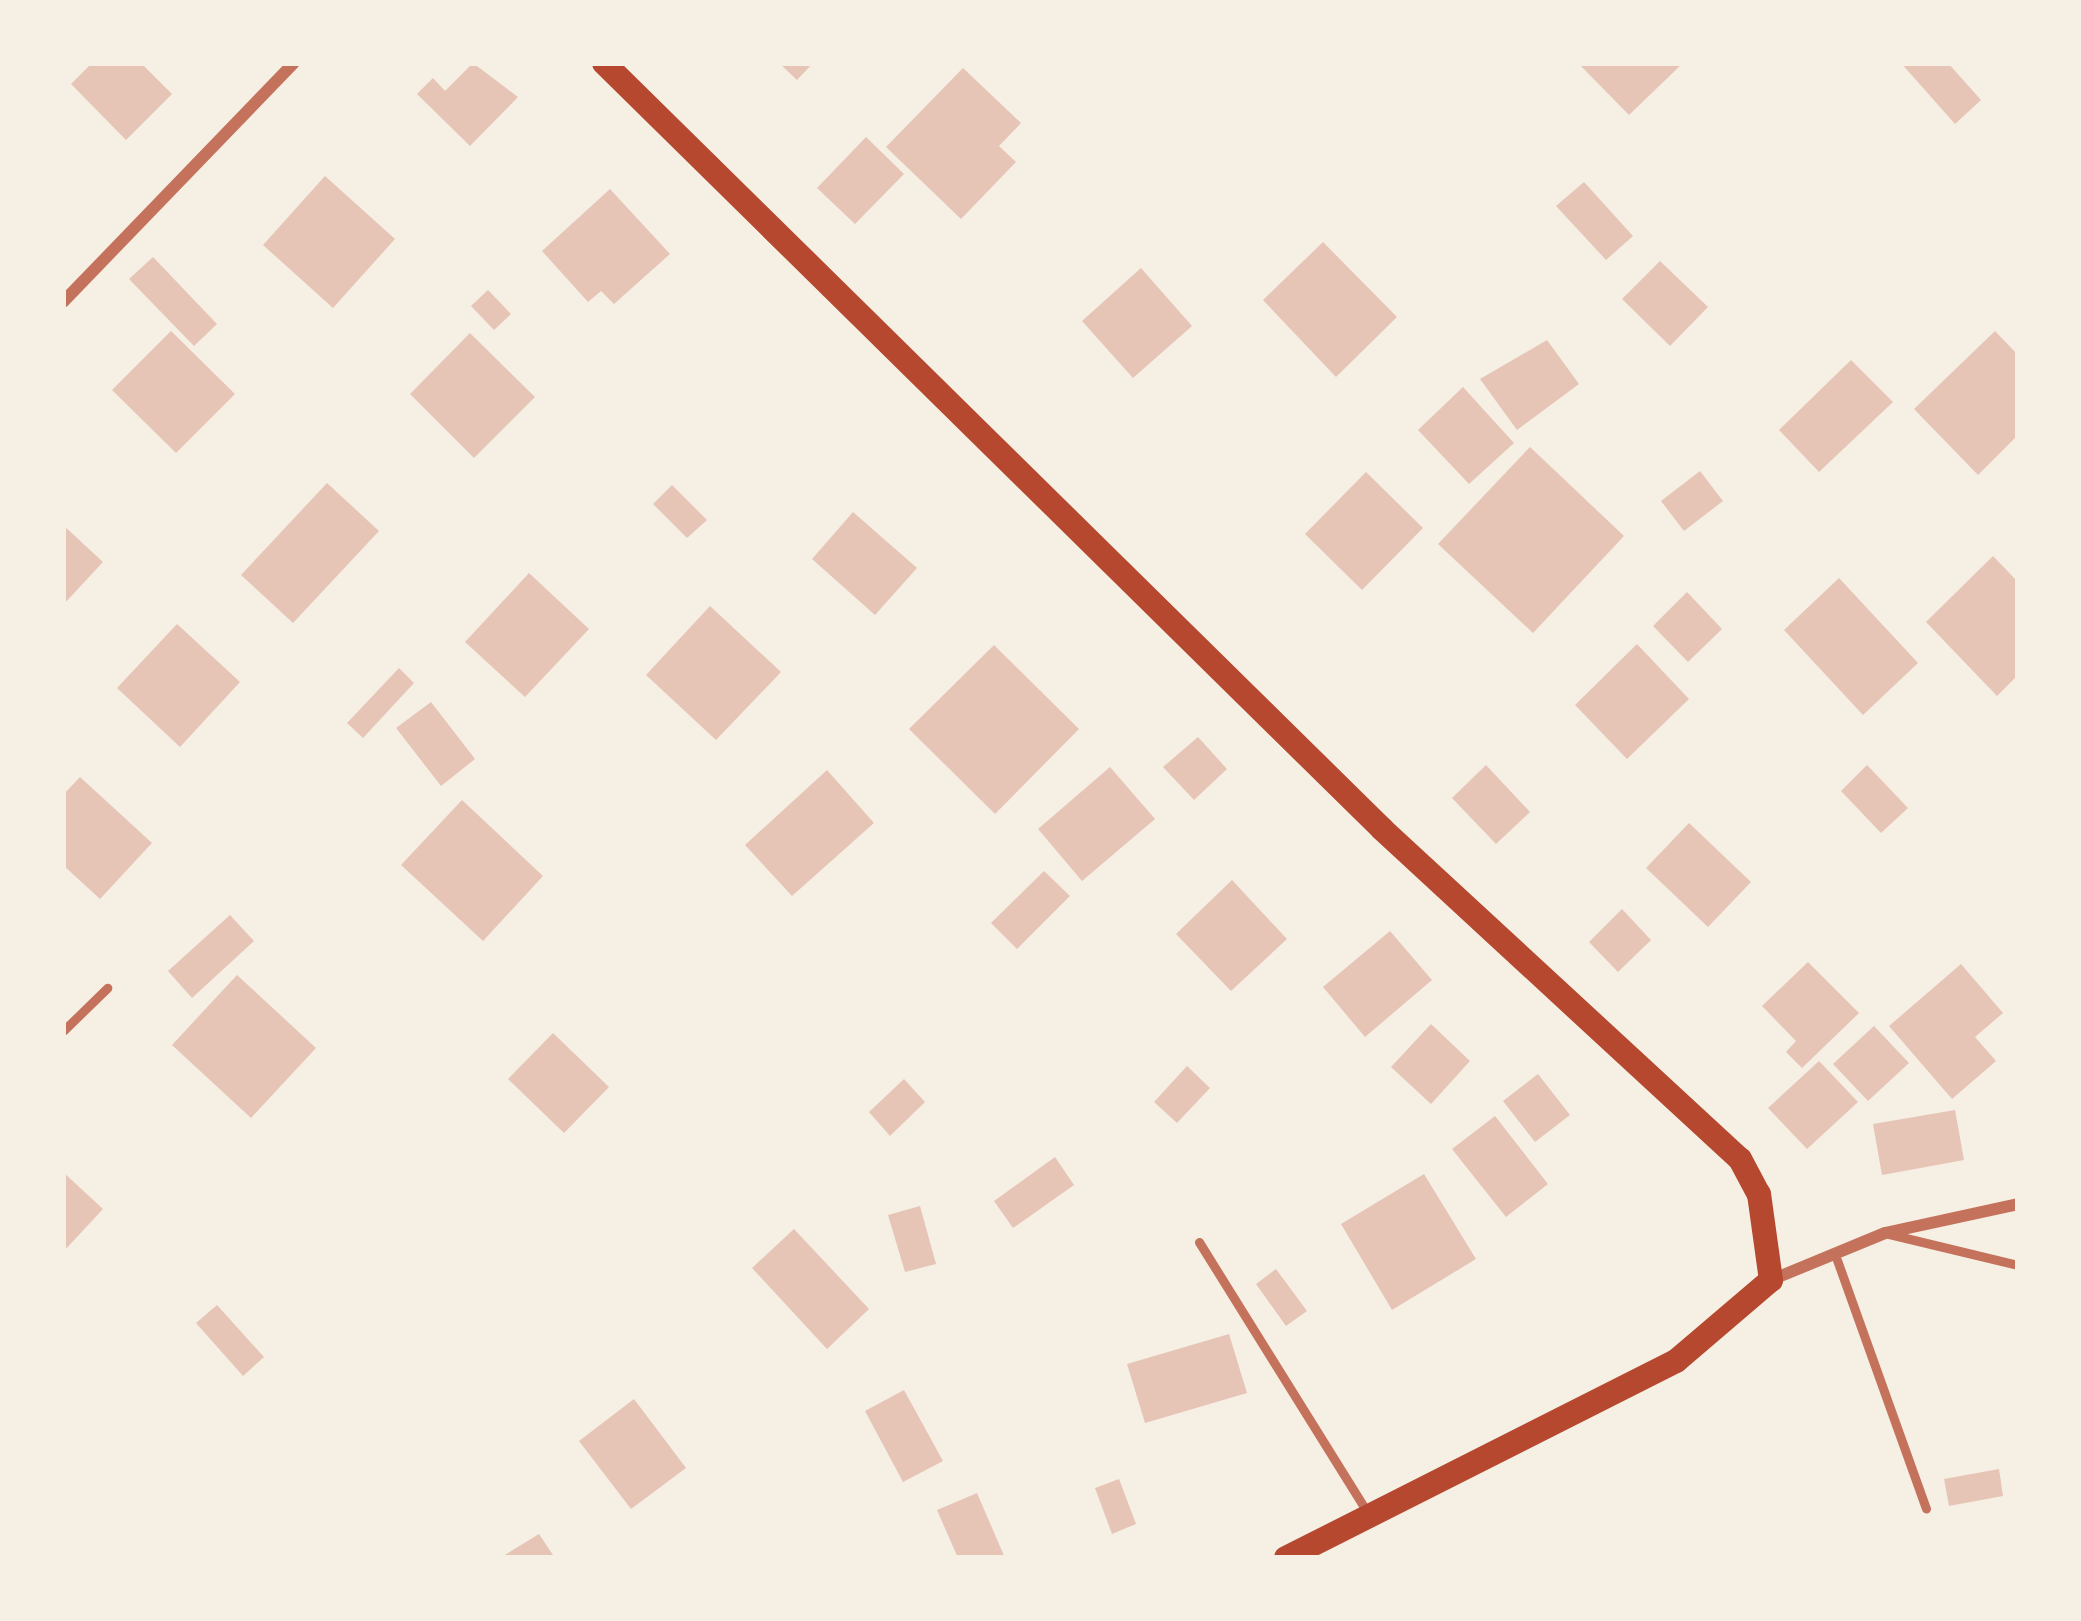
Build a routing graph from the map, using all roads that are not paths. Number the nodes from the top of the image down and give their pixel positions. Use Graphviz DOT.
graph roads {
  1 [pos="294,63"];
  2 [pos="604,63"];
  3 [pos="63,302"];
  4 [pos="107,988"];
  5 [pos="63,1031"];
  6 [pos="2018,1204"];
  7 [pos="1886,1233"];
  8 [pos="1199,1242"];
  9 [pos="1837,1260"];
  10 [pos="2018,1265"];
  11 [pos="1772,1280"];
  12 [pos="1926,1509"];
  13 [pos="1370,1516"];
  14 [pos="1286,1558"];
  1 -- 3 [label="street"];
  2 -- 11 [label="main road"];
  4 -- 5 [label="lane"];
  6 -- 7 [label="street"];
  7 -- 9 [label="street"];
  7 -- 10 [label="lane"];
  8 -- 13 [label="lane"];
  9 -- 11 [label="street"];
  9 -- 12 [label="lane"];
  11 -- 13 [label="main road"];
  13 -- 14 [label="main road"];
}
